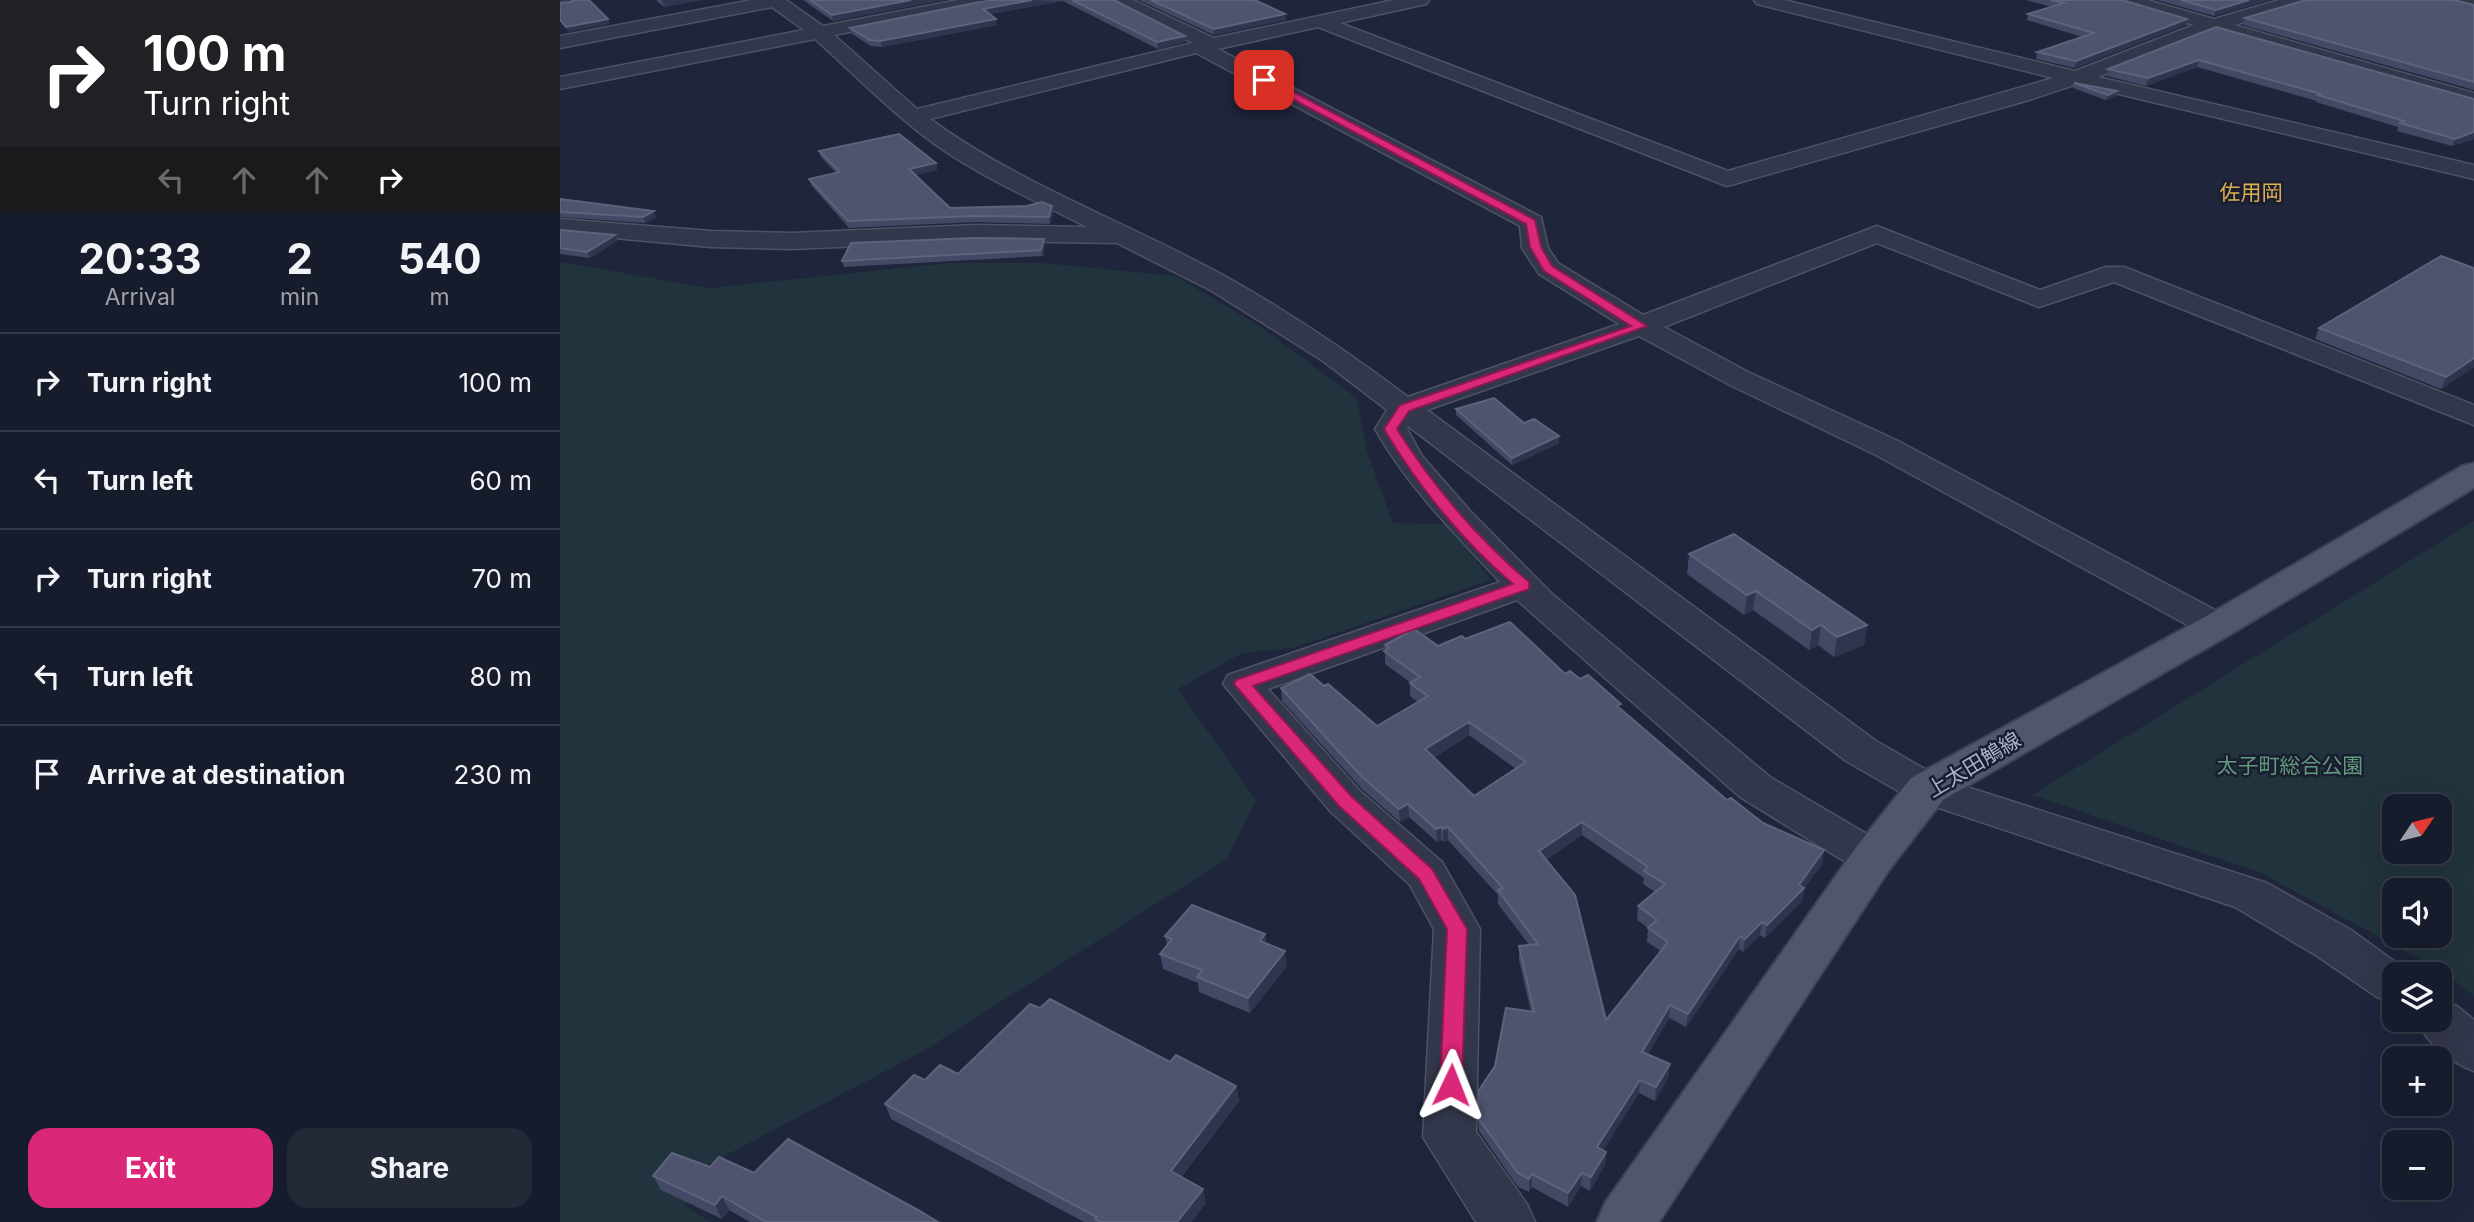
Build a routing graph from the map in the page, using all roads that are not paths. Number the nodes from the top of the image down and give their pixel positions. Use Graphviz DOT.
graph roads {
  1 [pos="566,0"];
  2 [pos="986,0"];
  3 [pos="1118,0"];
  4 [pos="1420,0"];
  5 [pos="1763,0"];
  6 [pos="2127,0"];
  7 [pos="2298,0"];
  8 [pos="2458,0"];
  9 [pos="560,1"];
  10 [pos="775,1"];
  11 [pos="2474,4"];
  12 [pos="1321,22"];
  13 [pos="2217,25"];
  14 [pos="819,32"];
  15 [pos="560,42"];
  16 [pos="1205,46"];
  17 [pos="2079,77"];
  18 [pos="560,83"];
  19 [pos="2474,100"];
  20 [pos="913,117"];
  21 [pos="2474,172"];
  22 [pos="560,226"];
  23 [pos="1125,235"];
  24 [pos="1641,326"];
  25 [pos="1404,408"];
  26 [pos="2474,416"];
  27 [pos="2474,473"];
  28 [pos="1524,586"];
  29 [pos="2217,626"];
  30 [pos="1927,789"];
  31 [pos="1873,859"];
  32 [pos="2382,976"];
  33 [pos="2452,1031"];
  34 [pos="2474,1050"];
  35 [pos="1507,1222"];
  36 [pos="1626,1222"];
  1 -- 9 [label="street"];
  2 -- 14 [label="street"];
  3 -- 16 [label="street"];
  4 -- 12 [label="street"];
  5 -- 17 [label="street"];
  6 -- 13 [label="street"];
  7 -- 13 [label="street"];
  8 -- 11 [label="street"];
  10 -- 14 [label="street"];
  10 -- 15 [label="street"];
  12 -- 16 [label="street"];
  12 -- 17 [label="street"];
  13 -- 17 [label="street"];
  13 -- 19 [label="street"];
  14 -- 18 [label="street"];
  14 -- 20 [label="street"];
  16 -- 20 [label="street"];
  16 -- 24 [label="street"];
  17 -- 21 [label="street"];
  20 -- 23 [label="street"];
  22 -- 23 [label="street"];
  23 -- 25 [label="street"];
  24 -- 25 [label="street"];
  24 -- 26 [label="street"];
  24 -- 29 [label="street"];
  25 -- 28 [label="street"];
  25 -- 30 [label="street"];
  27 -- 29 [label="main road, 上太田鵤線"];
  28 -- 31 [label="street"];
  28 -- 35 [label="street"];
  29 -- 30 [label="main road, 上太田鵤線"];
  30 -- 31 [label="main road, 上太田鵤線"];
  30 -- 32 [label="street"];
  31 -- 36 [label="main road, 上太田鵤線"];
  33 -- 34 [label="street"];
}
